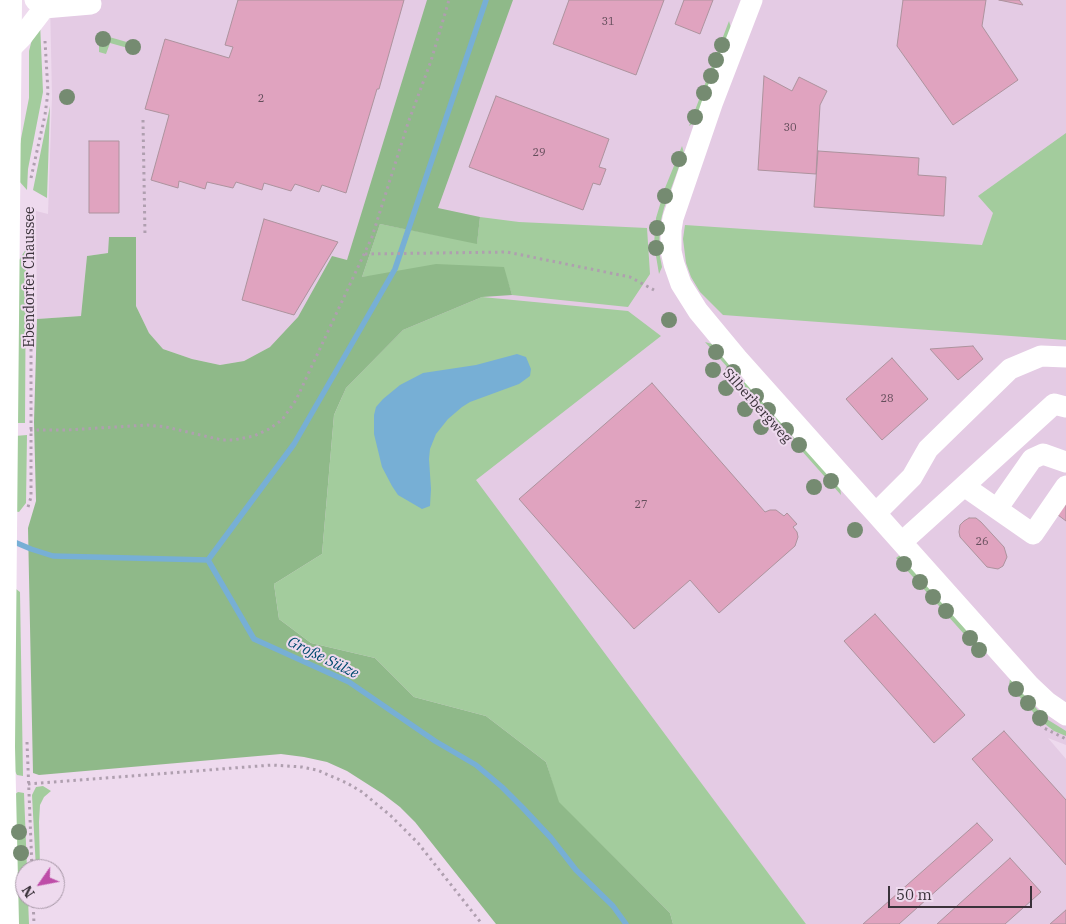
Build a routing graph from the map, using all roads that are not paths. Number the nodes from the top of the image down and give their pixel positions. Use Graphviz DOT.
graph roads {
  1 [pos="9,0"];
  2 [pos="752,0"];
  3 [pos="40,4"];
  4 [pos="91,4"];
  5 [pos="8,51"];
  6 [pos="1066,357"];
  7 [pos="1066,407"];
  8 [pos="1066,462"];
  9 [pos="964,486"];
  10 [pos="1066,486"];
  11 [pos="997,509"];
  12 [pos="876,513"];
  13 [pos="902,542"];
  14 [pos="1066,715"];
  15 [pos="6,924"];
  1 -- 5 [label="main road, Ebendorfer Chaussee"];
  2 -- 12 [label="street, Silberbergweg"];
  3 -- 4 [label="street"];
  3 -- 5 [label="street"];
  5 -- 15 [label="main road, Ebendorfer Chaussee"];
  6 -- 12 [label="street"];
  7 -- 9 [label="street"];
  8 -- 11 [label="street"];
  9 -- 11 [label="street"];
  9 -- 13 [label="street"];
  10 -- 11 [label="street"];
  12 -- 13 [label="street, Silberbergweg"];
  13 -- 14 [label="street, Silberbergweg"];
}
